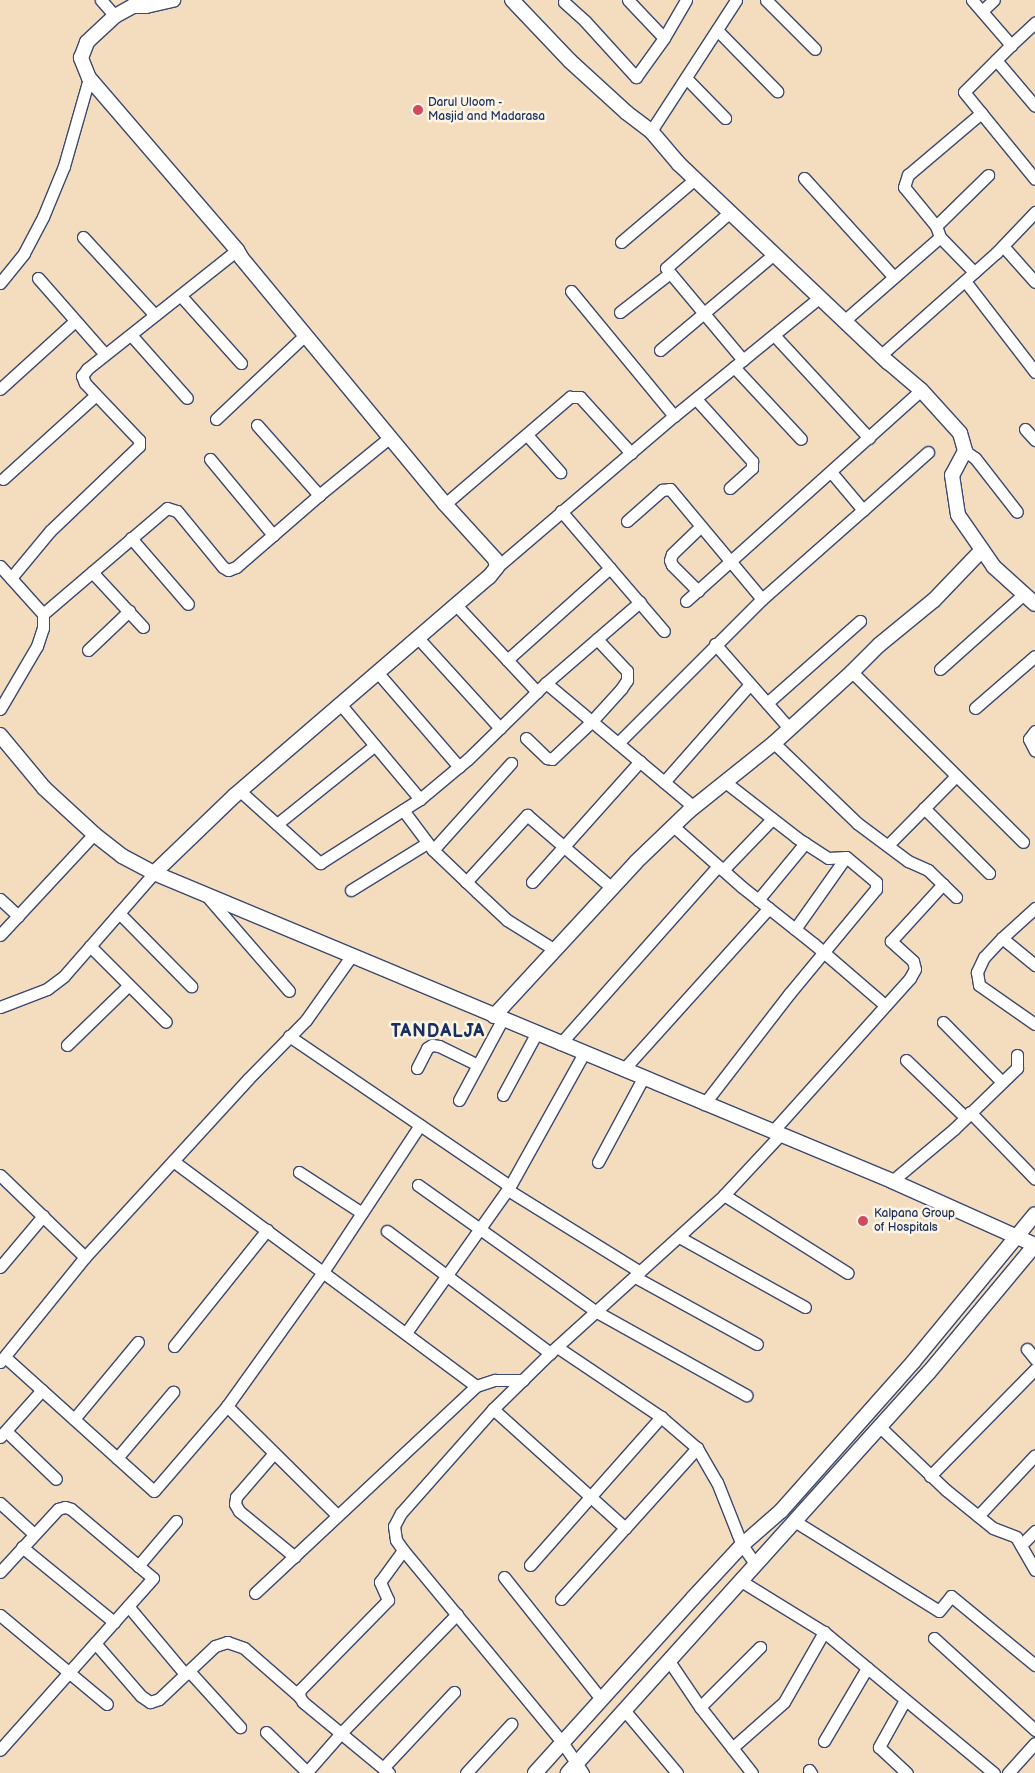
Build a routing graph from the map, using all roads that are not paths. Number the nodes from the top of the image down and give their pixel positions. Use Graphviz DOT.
graph roads {
  1 [pos="101,0"];
  2 [pos="173,0"];
  3 [pos="512,0"];
  4 [pos="628,0"];
  5 [pos="686,0"];
  6 [pos="736,0"];
  7 [pos="766,0"];
  8 [pos="972,0"];
  9 [pos="994,0"];
  10 [pos="564,2"];
  11 [pos="140,3"];
  12 [pos="982,11"];
  13 [pos="115,16"];
  14 [pos="1035,23"];
  15 [pos="717,30"];
  16 [pos="664,38"];
  17 [pos="1011,45"];
  18 [pos="815,50"];
  19 [pos="996,60"];
  20 [pos="89,78"];
  21 [pos="686,78"];
  22 [pos="777,91"];
  23 [pos="1031,92"];
  24 [pos="1035,106"];
  25 [pos="982,113"];
  26 [pos="725,118"];
  27 [pos="651,131"];
  28 [pos="988,175"];
  29 [pos="804,178"];
  30 [pos="694,179"];
  31 [pos="1035,179"];
  32 [pos="730,212"];
  33 [pos="1035,212"];
  34 [pos="938,231"];
  35 [pos="83,237"];
  36 [pos="621,242"];
  37 [pos="1003,246"];
  38 [pos="237,250"];
  39 [pos="775,253"];
  40 [pos="974,272"];
  41 [pos="670,273"];
  42 [pos="893,276"];
  43 [pos="38,278"];
  44 [pos="965,281"];
  45 [pos="1035,282"];
  46 [pos="0,283"];
  47 [pos="571,291"];
  48 [pos="180,296"];
  49 [pos="820,296"];
  50 [pos="620,312"];
  51 [pos="704,315"];
  52 [pos="155,316"];
  53 [pos="845,320"];
  54 [pos="76,321"];
  55 [pos="305,335"];
  56 [pos="774,335"];
  57 [pos="131,336"];
  58 [pos="660,350"];
  59 [pos="104,353"];
  60 [pos="881,355"];
  61 [pos="241,363"];
  62 [pos="739,364"];
  63 [pos="1035,372"];
  64 [pos="0,389"];
  65 [pos="921,390"];
  66 [pos="96,395"];
  67 [pos="187,398"];
  68 [pos="696,399"];
  69 [pos="674,416"];
  70 [pos="216,419"];
  71 [pos="257,425"];
  72 [pos="1025,428"];
  73 [pos="527,435"];
  74 [pos="390,438"];
  75 [pos="869,438"];
  76 [pos="800,439"];
  77 [pos="1035,440"];
  78 [pos="965,451"];
  79 [pos="928,452"];
  80 [pos="631,453"];
  81 [pos="210,459"];
  82 [pos="560,472"];
  83 [pos="831,472"];
  84 [pos="3,479"];
  85 [pos="730,488"];
  86 [pos="319,495"];
  87 [pos="445,504"];
  88 [pos="863,510"];
  89 [pos="561,511"];
  90 [pos="1017,512"];
  91 [pos="627,521"];
  92 [pos="701,526"];
  93 [pos="273,534"];
  94 [pos="131,538"];
  95 [pos="982,550"];
  96 [pos="731,562"];
  97 [pos="0,566"];
  98 [pos="497,567"];
  99 [pos="610,568"];
  100 [pos="92,572"];
  101 [pos="11,578"];
  102 [pos="698,591"];
  103 [pos="1024,594"];
  104 [pos="762,598"];
  105 [pos="686,601"];
  106 [pos="640,602"];
  107 [pos="188,604"];
  108 [pos="1035,604"];
  109 [pos="456,605"];
  110 [pos="129,611"];
  111 [pos="43,614"];
  112 [pos="860,621"];
  113 [pos="143,627"];
  114 [pos="664,631"];
  115 [pos="418,638"];
  116 [pos="597,639"];
  117 [pos="715,644"];
  118 [pos="88,650"];
  119 [pos="1035,656"];
  120 [pos="507,660"];
  121 [pos="940,669"];
  122 [pos="852,672"];
  123 [pos="378,673"];
  124 [pos="546,683"];
  125 [pos="750,684"];
  126 [pos="537,692"];
  127 [pos="767,703"];
  128 [pos="2,706"];
  129 [pos="341,706"];
  130 [pos="975,708"];
  131 [pos="592,721"];
  132 [pos="500,728"];
  133 [pos="789,728"];
  134 [pos="1035,731"];
  135 [pos="526,738"];
  136 [pos="2,742"];
  137 [pos="774,743"];
  138 [pos="618,744"];
  139 [pos="374,746"];
  140 [pos="1035,750"];
  141 [pos="640,762"];
  142 [pos="511,763"];
  143 [pos="459,767"];
  144 [pos="956,776"];
  145 [pos="664,782"];
  146 [pos="725,782"];
  147 [pos="240,791"];
  148 [pos="420,799"];
  149 [pos="694,807"];
  150 [pos="924,808"];
  151 [pos="403,810"];
  152 [pos="772,819"];
  153 [pos="277,824"];
  154 [pos="673,826"];
  155 [pos="94,834"];
  156 [pos="1023,842"];
  157 [pos="805,843"];
  158 [pos="888,845"];
  159 [pos="564,846"];
  160 [pos="430,847"];
  161 [pos="846,857"];
  162 [pos="721,868"];
  163 [pos="154,873"];
  164 [pos="989,874"];
  165 [pos="466,882"];
  166 [pos="532,882"];
  167 [pos="943,884"];
  168 [pos="612,888"];
  169 [pos="351,890"];
  170 [pos="204,893"];
  171 [pos="956,897"];
  172 [pos="0,899"];
  173 [pos="758,900"];
  174 [pos="769,908"];
  175 [pos="1035,908"];
  176 [pos="119,913"];
  177 [pos="18,916"];
  178 [pos="795,929"];
  179 [pos="0,935"];
  180 [pos="1002,938"];
  181 [pos="90,946"];
  182 [pos="555,950"];
  183 [pos="824,952"];
  184 [pos="352,955"];
  185 [pos="1035,965"];
  186 [pos="129,985"];
  187 [pos="191,986"];
  188 [pos="289,991"];
  189 [pos="886,1005"];
  190 [pos="0,1007"];
  191 [pos="498,1018"];
  192 [pos="166,1022"];
  193 [pos="943,1022"];
  194 [pos="1035,1024"];
  195 [pos="536,1034"];
  196 [pos="290,1036"];
  197 [pos="560,1044"];
  198 [pos="67,1045"];
  199 [pos="584,1054"];
  200 [pos="1017,1055"];
  201 [pos="906,1060"];
  202 [pos="478,1065"];
  203 [pos="417,1068"];
  204 [pos="623,1070"];
  205 [pos="643,1078"];
  206 [pos="1002,1082"];
  207 [pos="503,1095"];
  208 [pos="459,1100"];
  209 [pos="704,1104"];
  210 [pos="968,1115"];
  211 [pos="420,1125"];
  212 [pos="776,1133"];
  213 [pos="173,1161"];
  214 [pos="598,1162"];
  215 [pos="299,1172"];
  216 [pos="0,1175"];
  217 [pos="1035,1179"];
  218 [pos="892,1181"];
  219 [pos="418,1185"];
  220 [pos="509,1188"];
  221 [pos="724,1196"];
  222 [pos="362,1213"];
  223 [pos="1035,1214"];
  224 [pos="43,1216"];
  225 [pos="267,1230"];
  226 [pos="479,1230"];
  227 [pos="387,1232"];
  228 [pos="1018,1236"];
  229 [pos="679,1237"];
  230 [pos="1035,1245"];
  231 [pos="85,1257"];
  232 [pos="0,1267"];
  233 [pos="323,1272"];
  234 [pos="848,1273"];
  235 [pos="637,1275"];
  236 [pos="446,1277"];
  237 [pos="805,1307"];
  238 [pos="597,1312"];
  239 [pos="406,1333"];
  240 [pos="138,1342"];
  241 [pos="757,1344"];
  242 [pos="174,1346"];
  243 [pos="1026,1349"];
  244 [pos="554,1350"];
  245 [pos="1035,1359"];
  246 [pos="3,1360"];
  247 [pos="1035,1369"];
  248 [pos="522,1380"];
  249 [pos="476,1386"];
  250 [pos="42,1390"];
  251 [pos="172,1392"];
  252 [pos="746,1395"];
  253 [pos="227,1406"];
  254 [pos="493,1409"];
  255 [pos="660,1417"];
  256 [pos="74,1419"];
  257 [pos="880,1427"];
  258 [pos="3,1434"];
  259 [pos="697,1448"];
  260 [pos="274,1453"];
  261 [pos="1035,1455"];
  262 [pos="117,1458"];
  263 [pos="930,1476"];
  264 [pos="56,1479"];
  265 [pos="591,1496"];
  266 [pos="0,1503"];
  267 [pos="337,1515"];
  268 [pos="978,1516"];
  269 [pos="176,1521"];
  270 [pos="796,1522"];
  271 [pos="625,1528"];
  272 [pos="1035,1531"];
  273 [pos="34,1534"];
  274 [pos="742,1545"];
  275 [pos="1021,1546"];
  276 [pos="22,1547"];
  277 [pos="404,1550"];
  278 [pos="295,1557"];
  279 [pos="530,1565"];
  280 [pos="756,1565"];
  281 [pos="138,1566"];
  282 [pos="1035,1570"];
  283 [pos="0,1572"];
  284 [pos="504,1577"];
  285 [pos="741,1581"];
  286 [pos="254,1593"];
  287 [pos="561,1599"];
  288 [pos="128,1606"];
  289 [pos="457,1614"];
  290 [pos="0,1615"];
  291 [pos="114,1622"];
  292 [pos="824,1632"];
  293 [pos="934,1638"];
  294 [pos="95,1643"];
  295 [pos="760,1648"];
  296 [pos="669,1661"];
  297 [pos="1035,1665"];
  298 [pos="867,1668"];
  299 [pos="69,1672"];
  300 [pos="187,1672"];
  301 [pos="454,1692"];
  302 [pos="299,1696"];
  303 [pos="602,1700"];
  304 [pos="905,1700"];
  305 [pos="108,1704"];
  306 [pos="700,1707"];
  307 [pos="625,1710"];
  308 [pos="510,1724"];
  309 [pos="240,1727"];
  310 [pos="1035,1730"];
  311 [pos="266,1732"];
  312 [pos="341,1733"];
  313 [pos="824,1741"];
  314 [pos="562,1742"];
  315 [pos="1035,1743"];
  316 [pos="732,1748"];
  317 [pos="0,1750"];
  318 [pos="386,1770"];
  319 [pos="576,1770"];
  320 [pos="307,1772"];
  321 [pos="466,1773"];
  322 [pos="535,1773"];
  323 [pos="677,1773"];
  324 [pos="752,1773"];
  325 [pos="907,1773"];
  326 [pos="994,1773"];
  327 [pos="1008,1773"];
  1 -- 13 [label="street"];
  2 -- 11 [label="street"];
  3 -- 27 [label="street"];
  4 -- 16 [label="street"];
  5 -- 16 [label="street"];
  6 -- 15 [label="street"];
  7 -- 18 [label="street"];
  8 -- 12 [label="street"];
  9 -- 12 [label="street"];
  10 -- 16 [label="street"];
  11 -- 13 [label="street"];
  12 -- 17 [label="street"];
  13 -- 20 [label="street"];
  14 -- 17 [label="street"];
  15 -- 21 [label="street"];
  15 -- 22 [label="street"];
  17 -- 19 [label="street"];
  19 -- 23 [label="street"];
  19 -- 25 [label="street"];
  20 -- 38 [label="street"];
  20 -- 46 [label="street"];
  21 -- 26 [label="street"];
  21 -- 27 [label="street"];
  23 -- 24 [label="street"];
  25 -- 31 [label="street"];
  25 -- 34 [label="street"];
  27 -- 30 [label="street"];
  28 -- 34 [label="street"];
  29 -- 42 [label="street"];
  30 -- 32 [label="street"];
  30 -- 36 [label="street"];
  32 -- 39 [label="street"];
  32 -- 41 [label="street"];
  33 -- 37 [label="street"];
  34 -- 40 [label="street"];
  34 -- 42 [label="street"];
  35 -- 52 [label="street"];
  37 -- 40 [label="street"];
  37 -- 45 [label="street"];
  38 -- 48 [label="street"];
  38 -- 55 [label="street"];
  39 -- 49 [label="street"];
  39 -- 51 [label="street"];
  40 -- 44 [label="street"];
  41 -- 50 [label="street"];
  41 -- 51 [label="street"];
  42 -- 53 [label="street"];
  43 -- 54 [label="street"];
  44 -- 60 [label="street"];
  44 -- 63 [label="street"];
  47 -- 69 [label="street"];
  48 -- 52 [label="street"];
  48 -- 61 [label="street"];
  49 -- 53 [label="street"];
  49 -- 56 [label="street"];
  51 -- 58 [label="street"];
  51 -- 62 [label="street"];
  52 -- 57 [label="street"];
  53 -- 60 [label="street"];
  54 -- 59 [label="street"];
  54 -- 64 [label="street"];
  55 -- 70 [label="street"];
  55 -- 74 [label="street"];
  56 -- 62 [label="street"];
  56 -- 75 [label="street"];
  57 -- 59 [label="street"];
  57 -- 67 [label="street"];
  59 -- 66 [label="street"];
  60 -- 65 [label="street"];
  62 -- 68 [label="street"];
  62 -- 76 [label="street"];
  65 -- 75 [label="street"];
  65 -- 78 [label="street"];
  66 -- 84 [label="street"];
  66 -- 101 [label="street"];
  68 -- 69 [label="street"];
  68 -- 85 [label="street"];
  69 -- 80 [label="street"];
  71 -- 86 [label="street"];
  72 -- 77 [label="street"];
  73 -- 80 [label="street"];
  73 -- 82 [label="street"];
  73 -- 87 [label="street"];
  74 -- 86 [label="street"];
  74 -- 87 [label="street"];
  75 -- 83 [label="street"];
  78 -- 90 [label="street"];
  78 -- 95 [label="street"];
  79 -- 88 [label="street"];
  80 -- 89 [label="street"];
  81 -- 93 [label="street"];
  83 -- 88 [label="street"];
  83 -- 96 [label="street"];
  86 -- 93 [label="street"];
  87 -- 98 [label="street"];
  88 -- 104 [label="street"];
  89 -- 98 [label="street"];
  89 -- 99 [label="street"];
  91 -- 92 [label="street"];
  92 -- 96 [label="street"];
  92 -- 102 [label="street"];
  93 -- 94 [label="street"];
  94 -- 100 [label="street"];
  94 -- 107 [label="street"];
  95 -- 103 [label="street"];
  95 -- 122 [label="street"];
  96 -- 102 [label="street"];
  96 -- 104 [label="street"];
  97 -- 101 [label="street"];
  98 -- 109 [label="street"];
  99 -- 106 [label="street"];
  99 -- 120 [label="street"];
  100 -- 110 [label="street"];
  100 -- 111 [label="street"];
  101 -- 111 [label="street"];
  102 -- 105 [label="street"];
  103 -- 108 [label="street"];
  103 -- 121 [label="street"];
  104 -- 117 [label="street"];
  106 -- 114 [label="street"];
  106 -- 116 [label="street"];
  109 -- 115 [label="street"];
  109 -- 120 [label="street"];
  110 -- 113 [label="street"];
  110 -- 118 [label="street"];
  111 -- 128 [label="street"];
  112 -- 127 [label="street"];
  115 -- 123 [label="street"];
  115 -- 132 [label="street"];
  116 -- 124 [label="street"];
  116 -- 131 [label="street"];
  117 -- 125 [label="street"];
  117 -- 138 [label="street"];
  119 -- 130 [label="street"];
  120 -- 126 [label="street"];
  122 -- 133 [label="street"];
  122 -- 144 [label="street"];
  123 -- 129 [label="street"];
  123 -- 143 [label="street"];
  124 -- 126 [label="street"];
  124 -- 131 [label="street"];
  125 -- 127 [label="street"];
  125 -- 145 [label="street"];
  126 -- 132 [label="street"];
  127 -- 133 [label="street"];
  129 -- 139 [label="street"];
  129 -- 147 [label="street"];
  131 -- 135 [label="street"];
  131 -- 138 [label="street"];
  132 -- 143 [label="street"];
  133 -- 137 [label="street"];
  134 -- 140 [label="street"];
  136 -- 155 [label="street"];
  137 -- 146 [label="street"];
  137 -- 158 [label="street"];
  138 -- 141 [label="street"];
  139 -- 148 [label="street"];
  139 -- 153 [label="street"];
  141 -- 145 [label="street"];
  141 -- 159 [label="street"];
  142 -- 160 [label="street"];
  143 -- 148 [label="street"];
  144 -- 150 [label="street"];
  144 -- 156 [label="street"];
  145 -- 149 [label="street"];
  146 -- 149 [label="street"];
  146 -- 152 [label="street"];
  147 -- 153 [label="street"];
  147 -- 163 [label="street"];
  148 -- 151 [label="street"];
  149 -- 154 [label="street"];
  150 -- 158 [label="street"];
  150 -- 164 [label="street"];
  151 -- 153 [label="street"];
  151 -- 160 [label="street"];
  152 -- 157 [label="street"];
  152 -- 162 [label="street"];
  154 -- 162 [label="street"];
  154 -- 168 [label="street"];
  155 -- 163 [label="street"];
  155 -- 177 [label="street"];
  157 -- 161 [label="street"];
  157 -- 173 [label="street"];
  158 -- 167 [label="street"];
  159 -- 165 [label="street"];
  159 -- 166 [label="street"];
  159 -- 168 [label="street"];
  160 -- 165 [label="street"];
  160 -- 169 [label="street"];
  161 -- 178 [label="street"];
  161 -- 183 [label="street"];
  162 -- 173 [label="street"];
  162 -- 197 [label="street"];
  163 -- 170 [label="street"];
  163 -- 176 [label="street"];
  165 -- 182 [label="street"];
  167 -- 171 [label="street"];
  167 -- 189 [label="street"];
  168 -- 182 [label="street"];
  170 -- 184 [label="street"];
  170 -- 188 [label="street"];
  172 -- 177 [label="street"];
  173 -- 174 [label="street"];
  174 -- 178 [label="street"];
  174 -- 204 [label="street"];
  175 -- 180 [label="street"];
  176 -- 181 [label="street"];
  176 -- 187 [label="street"];
  177 -- 179 [label="street"];
  178 -- 183 [label="street"];
  180 -- 185 [label="street"];
  180 -- 194 [label="street"];
  181 -- 186 [label="street"];
  181 -- 190 [label="street"];
  182 -- 191 [label="street"];
  183 -- 189 [label="street"];
  183 -- 209 [label="street"];
  184 -- 191 [label="street"];
  184 -- 196 [label="street"];
  186 -- 192 [label="street"];
  186 -- 198 [label="street"];
  189 -- 212 [label="street"];
  191 -- 195 [label="street"];
  191 -- 202 [label="street"];
  193 -- 206 [label="street"];
  195 -- 197 [label="street"];
  195 -- 207 [label="street"];
  196 -- 211 [label="street"];
  196 -- 213 [label="street"];
  197 -- 199 [label="street"];
  199 -- 204 [label="street"];
  199 -- 220 [label="street"];
  200 -- 206 [label="street"];
  201 -- 210 [label="street"];
  202 -- 203 [label="street"];
  202 -- 208 [label="street"];
  204 -- 205 [label="street"];
  205 -- 209 [label="street"];
  205 -- 214 [label="street"];
  206 -- 210 [label="street"];
  209 -- 212 [label="street"];
  210 -- 217 [label="street"];
  210 -- 218 [label="street"];
  211 -- 220 [label="street"];
  211 -- 222 [label="street"];
  212 -- 218 [label="street"];
  212 -- 221 [label="street"];
  213 -- 225 [label="street"];
  213 -- 231 [label="street"];
  215 -- 222 [label="street"];
  216 -- 224 [label="street"];
  218 -- 228 [label="street"];
  219 -- 226 [label="street"];
  220 -- 226 [label="street"];
  220 -- 235 [label="street"];
  221 -- 229 [label="street"];
  221 -- 234 [label="street"];
  222 -- 233 [label="street"];
  223 -- 228 [label="street"];
  224 -- 231 [label="street"];
  224 -- 232 [label="street"];
  225 -- 233 [label="street"];
  225 -- 242 [label="street"];
  226 -- 236 [label="street"];
  226 -- 238 [label="street"];
  227 -- 236 [label="street"];
  228 -- 230 [label="street"];
  228 -- 274 [label="street"];
  229 -- 235 [label="street"];
  229 -- 237 [label="street"];
  230 -- 257 [label="street"];
  231 -- 246 [label="street"];
  233 -- 239 [label="street"];
  233 -- 253 [label="street"];
  235 -- 238 [label="street"];
  235 -- 241 [label="street"];
  236 -- 239 [label="street"];
  236 -- 244 [label="street"];
  238 -- 244 [label="street"];
  238 -- 252 [label="street"];
  239 -- 249 [label="street"];
  240 -- 256 [label="street"];
  243 -- 245 [label="street"];
  244 -- 248 [label="street"];
  244 -- 255 [label="street"];
  246 -- 250 [label="street"];
  247 -- 263 [label="street"];
  248 -- 249 [label="street"];
  248 -- 254 [label="street"];
  249 -- 267 [label="street"];
  250 -- 256 [label="street"];
  250 -- 258 [label="street"];
  251 -- 262 [label="street"];
  253 -- 260 [label="street"];
  253 -- 262 [label="street"];
  254 -- 265 [label="street"];
  254 -- 277 [label="street"];
  255 -- 259 [label="street"];
  255 -- 265 [label="street"];
  256 -- 262 [label="street"];
  257 -- 263 [label="street"];
  257 -- 270 [label="street"];
  258 -- 264 [label="street"];
  259 -- 271 [label="street"];
  259 -- 274 [label="street"];
  260 -- 267 [label="street"];
  260 -- 278 [label="street"];
  261 -- 268 [label="street"];
  263 -- 268 [label="street"];
  265 -- 271 [label="street"];
  265 -- 279 [label="street"];
  266 -- 273 [label="street"];
  267 -- 278 [label="street"];
  268 -- 275 [label="street"];
  269 -- 281 [label="street"];
  270 -- 280 [label="street"];
  270 -- 297 [label="street"];
  271 -- 287 [label="street"];
  272 -- 275 [label="street"];
  273 -- 276 [label="street"];
  273 -- 281 [label="street"];
  274 -- 280 [label="street"];
  274 -- 303 [label="street"];
  275 -- 282 [label="street"];
  276 -- 283 [label="street"];
  276 -- 291 [label="street"];
  277 -- 289 [label="street"];
  277 -- 302 [label="street"];
  278 -- 286 [label="street"];
  280 -- 285 [label="street"];
  281 -- 288 [label="street"];
  284 -- 303 [label="street"];
  285 -- 292 [label="street"];
  285 -- 296 [label="street"];
  288 -- 291 [label="street"];
  288 -- 300 [label="street"];
  289 -- 312 [label="street"];
  289 -- 314 [label="street"];
  290 -- 299 [label="street"];
  291 -- 294 [label="street"];
  292 -- 298 [label="street"];
  292 -- 316 [label="street"];
  293 -- 310 [label="street"];
  294 -- 299 [label="street"];
  294 -- 300 [label="street"];
  295 -- 306 [label="street"];
  296 -- 306 [label="street"];
  296 -- 307 [label="street"];
  298 -- 304 [label="street"];
  298 -- 313 [label="street"];
  299 -- 305 [label="street"];
  299 -- 317 [label="street"];
  300 -- 302 [label="street"];
  300 -- 309 [label="street"];
  301 -- 318 [label="street"];
  302 -- 312 [label="street"];
  303 -- 314 [label="street"];
  304 -- 325 [label="street"];
  304 -- 326 [label="street"];
  306 -- 316 [label="street"];
  307 -- 319 [label="street"];
  307 -- 323 [label="street"];
  308 -- 321 [label="street"];
  311 -- 320 [label="street"];
  312 -- 318 [label="street"];
  312 -- 320 [label="street"];
  314 -- 319 [label="street"];
  314 -- 322 [label="street"];
  315 -- 327 [label="street"];
  316 -- 324 [label="street"];
}
